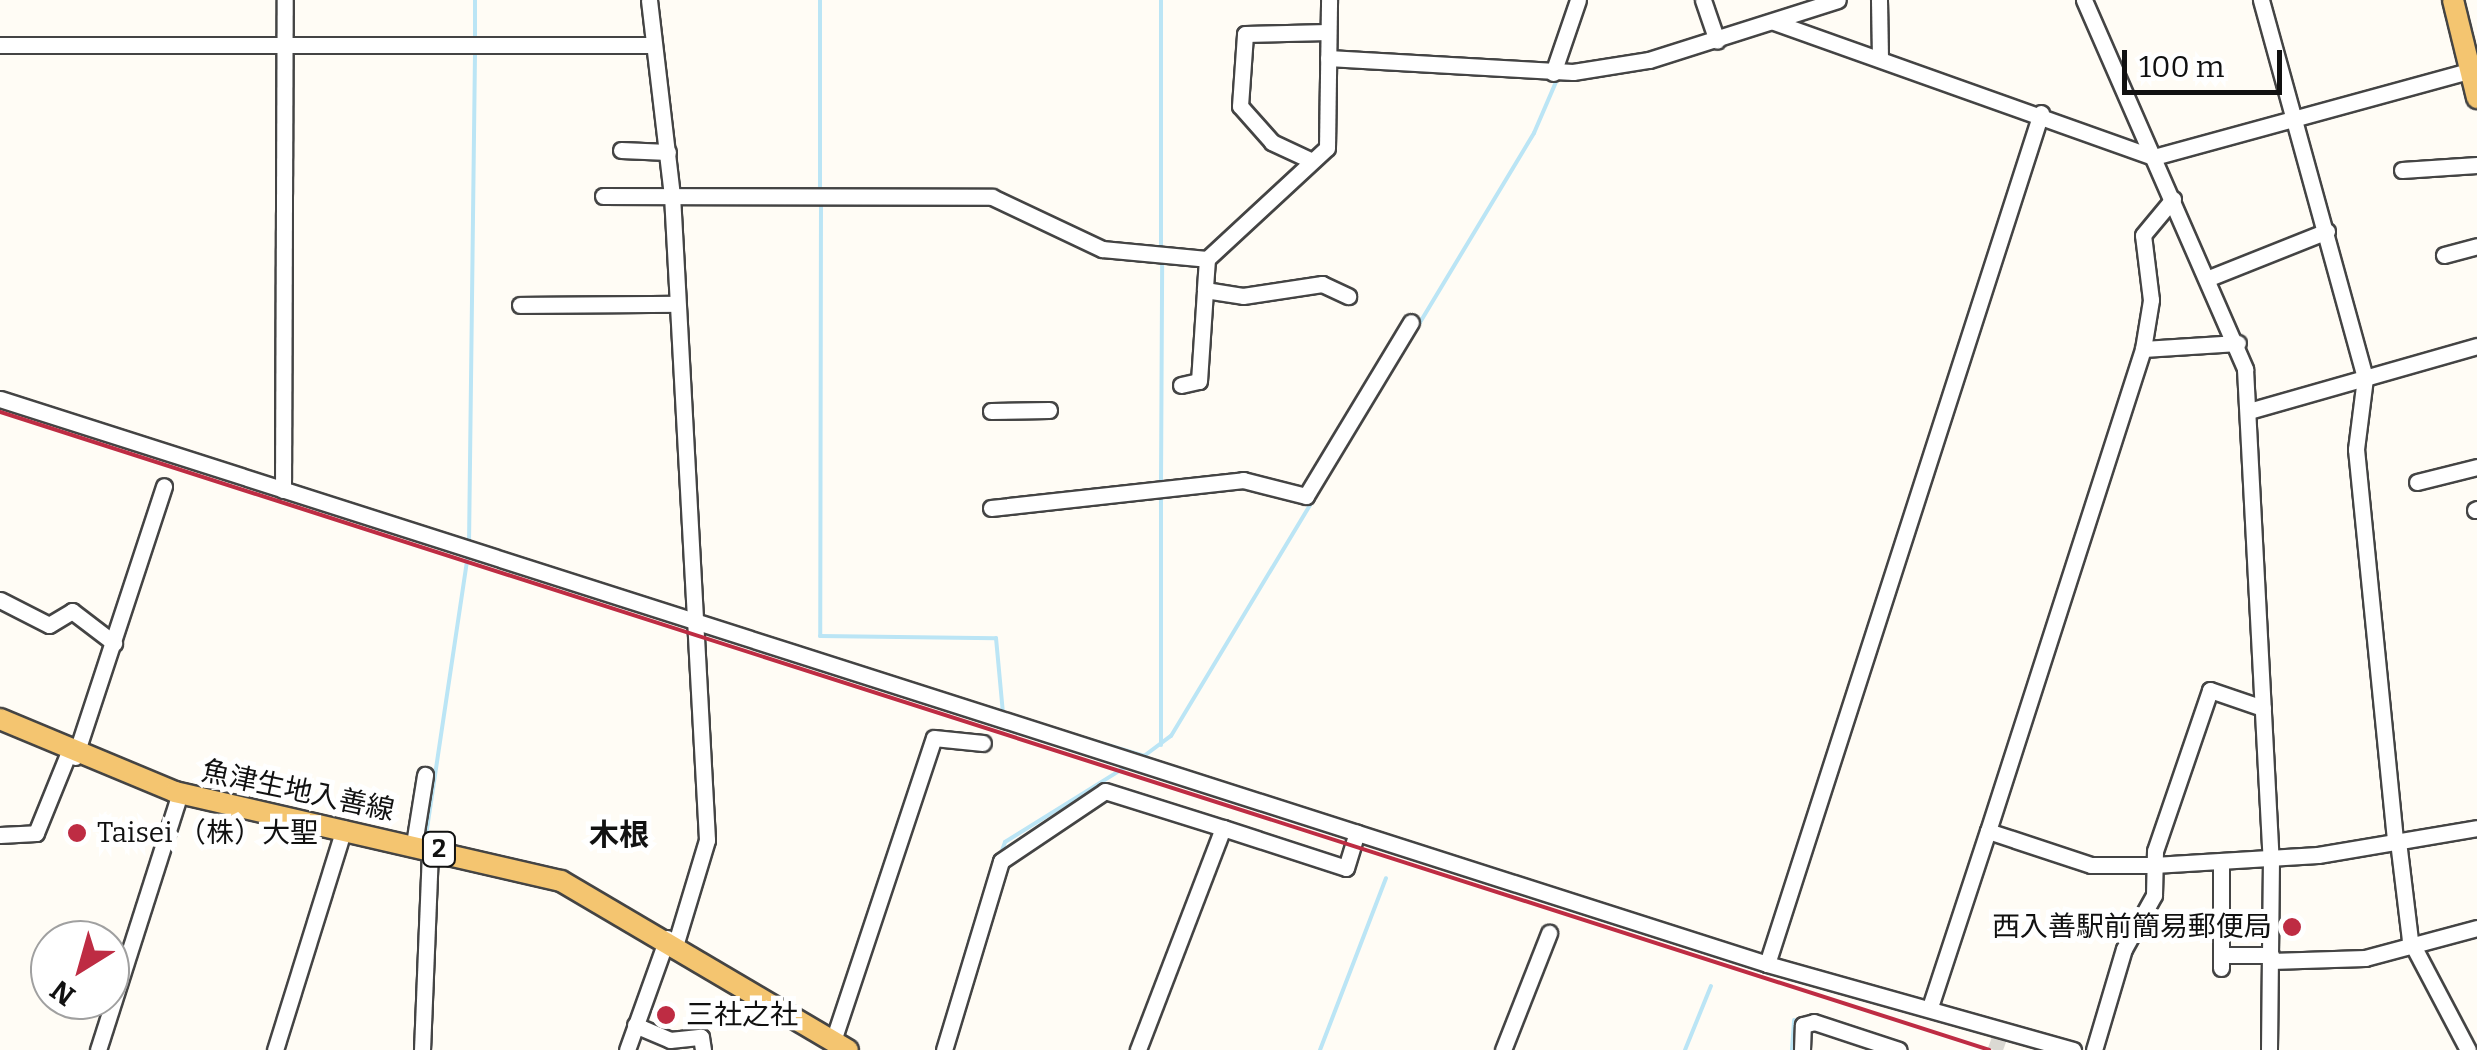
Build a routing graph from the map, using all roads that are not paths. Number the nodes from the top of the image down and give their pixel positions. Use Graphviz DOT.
graph roads {
  1 [pos="285,0"];
  2 [pos="649,0"];
  3 [pos="1329,0"];
  4 [pos="1578,0"];
  5 [pos="1703,0"];
  6 [pos="1838,0"];
  7 [pos="1879,0"];
  8 [pos="2084,0"];
  9 [pos="2261,0"];
  10 [pos="2453,0"];
  11 [pos="1774,22"];
  12 [pos="1328,32"];
  13 [pos="1717,40"];
  14 [pos="0,45"];
  15 [pos="651,46"];
  16 [pos="285,47"];
  17 [pos="1328,58"];
  18 [pos="1880,58"];
  19 [pos="2470,71"];
  20 [pos="1553,73"];
  21 [pos="2477,97"];
  22 [pos="2040,113"];
  23 [pos="2296,119"];
  24 [pos="621,150"];
  25 [pos="668,152"];
  26 [pos="2154,158"];
  27 [pos="1308,159"];
  28 [pos="2477,165"];
  29 [pos="2402,170"];
  30 [pos="672,195"];
  31 [pos="602,196"];
  32 [pos="2173,200"];
  33 [pos="2327,231"];
  34 [pos="2477,246"];
  35 [pos="2444,255"];
  36 [pos="1207,259"];
  37 [pos="2209,278"];
  38 [pos="1205,290"];
  39 [pos="1348,296"];
  40 [pos="677,304"];
  41 [pos="520,305"];
  42 [pos="1411,322"];
  43 [pos="2238,343"];
  44 [pos="2477,346"];
  45 [pos="2144,349"];
  46 [pos="2365,378"];
  47 [pos="1181,384"];
  48 [pos="0,399"];
  49 [pos="1050,410"];
  50 [pos="991,411"];
  51 [pos="2250,411"];
  52 [pos="2477,467"];
  53 [pos="2418,482"];
  54 [pos="164,486"];
  55 [pos="282,490"];
  56 [pos="990,508"];
  57 [pos="0,600"];
  58 [pos="691,622"];
  59 [pos="114,643"];
  60 [pos="2263,708"];
  61 [pos="0,719"];
  62 [pos="983,743"];
  63 [pos="72,755"];
  64 [pos="425,775"];
  65 [pos="180,793"];
  66 [pos="344,828"];
  67 [pos="1223,828"];
  68 [pos="2477,828"];
  69 [pos="1988,831"];
  70 [pos="1357,834"];
  71 [pos="0,835"];
  72 [pos="2397,841"];
  73 [pos="422,846"];
  74 [pos="2272,859"];
  75 [pos="2221,862"];
  76 [pos="2154,865"];
  77 [pos="2477,928"];
  78 [pos="1549,933"];
  79 [pos="671,940"];
  80 [pos="2410,940"];
  81 [pos="2271,958"];
  82 [pos="1767,964"];
  83 [pos="1897,995"];
  84 [pos="1930,1004"];
  85 [pos="635,1025"];
  86 [pos="841,1046"];
  87 [pos="2477,1047"];
  88 [pos="2061,1049"];
  89 [pos="98,1050"];
  90 [pos="275,1050"];
  91 [pos="422,1050"];
  92 [pos="628,1050"];
  93 [pos="703,1050"];
  94 [pos="944,1050"];
  95 [pos="1138,1050"];
  96 [pos="1504,1050"];
  97 [pos="1802,1050"];
  98 [pos="1899,1050"];
  99 [pos="2094,1050"];
  100 [pos="2270,1050"];
  101 [pos="2468,1050"];
  1 -- 16 [label="street"];
  2 -- 15 [label="street"];
  3 -- 12 [label="street"];
  4 -- 20 [label="street"];
  5 -- 13 [label="street"];
  6 -- 11 [label="street"];
  7 -- 18 [label="street"];
  8 -- 26 [label="street"];
  9 -- 23 [label="street"];
  10 -- 19 [label="main road"];
  11 -- 13 [label="street"];
  11 -- 18 [label="street"];
  12 -- 17 [label="street"];
  12 -- 27 [label="street"];
  13 -- 20 [label="street"];
  14 -- 16 [label="street"];
  15 -- 16 [label="street"];
  15 -- 25 [label="street"];
  16 -- 55 [label="street"];
  17 -- 20 [label="street"];
  17 -- 27 [label="street"];
  18 -- 22 [label="street"];
  19 -- 21 [label="main road"];
  19 -- 23 [label="street"];
  22 -- 26 [label="street"];
  22 -- 82 [label="street"];
  23 -- 26 [label="street"];
  23 -- 33 [label="street"];
  24 -- 25 [label="street"];
  25 -- 30 [label="street"];
  26 -- 32 [label="street"];
  27 -- 36 [label="street"];
  28 -- 29 [label="street"];
  30 -- 31 [label="street"];
  30 -- 36 [label="street"];
  30 -- 40 [label="street"];
  32 -- 37 [label="street"];
  32 -- 45 [label="street"];
  33 -- 37 [label="street"];
  33 -- 46 [label="street"];
  34 -- 35 [label="street"];
  36 -- 38 [label="street"];
  37 -- 43 [label="street"];
  38 -- 39 [label="street"];
  38 -- 47 [label="street"];
  40 -- 41 [label="street"];
  40 -- 58 [label="street"];
  42 -- 56 [label="street"];
  43 -- 45 [label="street"];
  43 -- 51 [label="street"];
  44 -- 46 [label="street"];
  45 -- 69 [label="street"];
  46 -- 51 [label="street"];
  46 -- 72 [label="street"];
  48 -- 55 [label="street"];
  49 -- 50 [label="street"];
  51 -- 60 [label="street"];
  52 -- 53 [label="street"];
  54 -- 59 [label="street"];
  55 -- 58 [label="street"];
  57 -- 59 [label="street"];
  58 -- 70 [label="street"];
  58 -- 79 [label="street"];
  59 -- 63 [label="street"];
  60 -- 74 [label="street"];
  60 -- 76 [label="street"];
  61 -- 63 [label="main road, 魚津生地入善線 / 2"];
  62 -- 86 [label="street"];
  63 -- 65 [label="main road, 魚津生地入善線 / 2"];
  63 -- 71 [label="street"];
  64 -- 73 [label="street"];
  65 -- 66 [label="main road, 魚津生地入善線 / 2"];
  65 -- 89 [label="street"];
  66 -- 73 [label="main road, 魚津生地入善線 / 2"];
  66 -- 90 [label="street"];
  67 -- 70 [label="street"];
  67 -- 94 [label="street"];
  67 -- 95 [label="street"];
  68 -- 72 [label="street"];
  69 -- 76 [label="street"];
  69 -- 84 [label="street"];
  70 -- 82 [label="street"];
  72 -- 74 [label="street"];
  72 -- 80 [label="street"];
  73 -- 79 [label="main road, 魚津生地入善線 / 2"];
  73 -- 91 [label="street"];
  74 -- 75 [label="street"];
  74 -- 81 [label="street"];
  75 -- 76 [label="street"];
  75 -- 81 [label="street"];
  76 -- 99 [label="street"];
  77 -- 80 [label="street"];
  78 -- 96 [label="street"];
  79 -- 85 [label="street"];
  79 -- 86 [label="main road, 魚津生地入善線 / 2"];
  80 -- 81 [label="street"];
  80 -- 101 [label="street"];
  81 -- 100 [label="street"];
  82 -- 83 [label="street"];
  83 -- 84 [label="street"];
  83 -- 88 [label="street"];
  84 -- 88 [label="street"];
  85 -- 92 [label="street"];
  85 -- 93 [label="street"];
  87 -- 101 [label="street"];
  97 -- 98 [label="street"];
}
